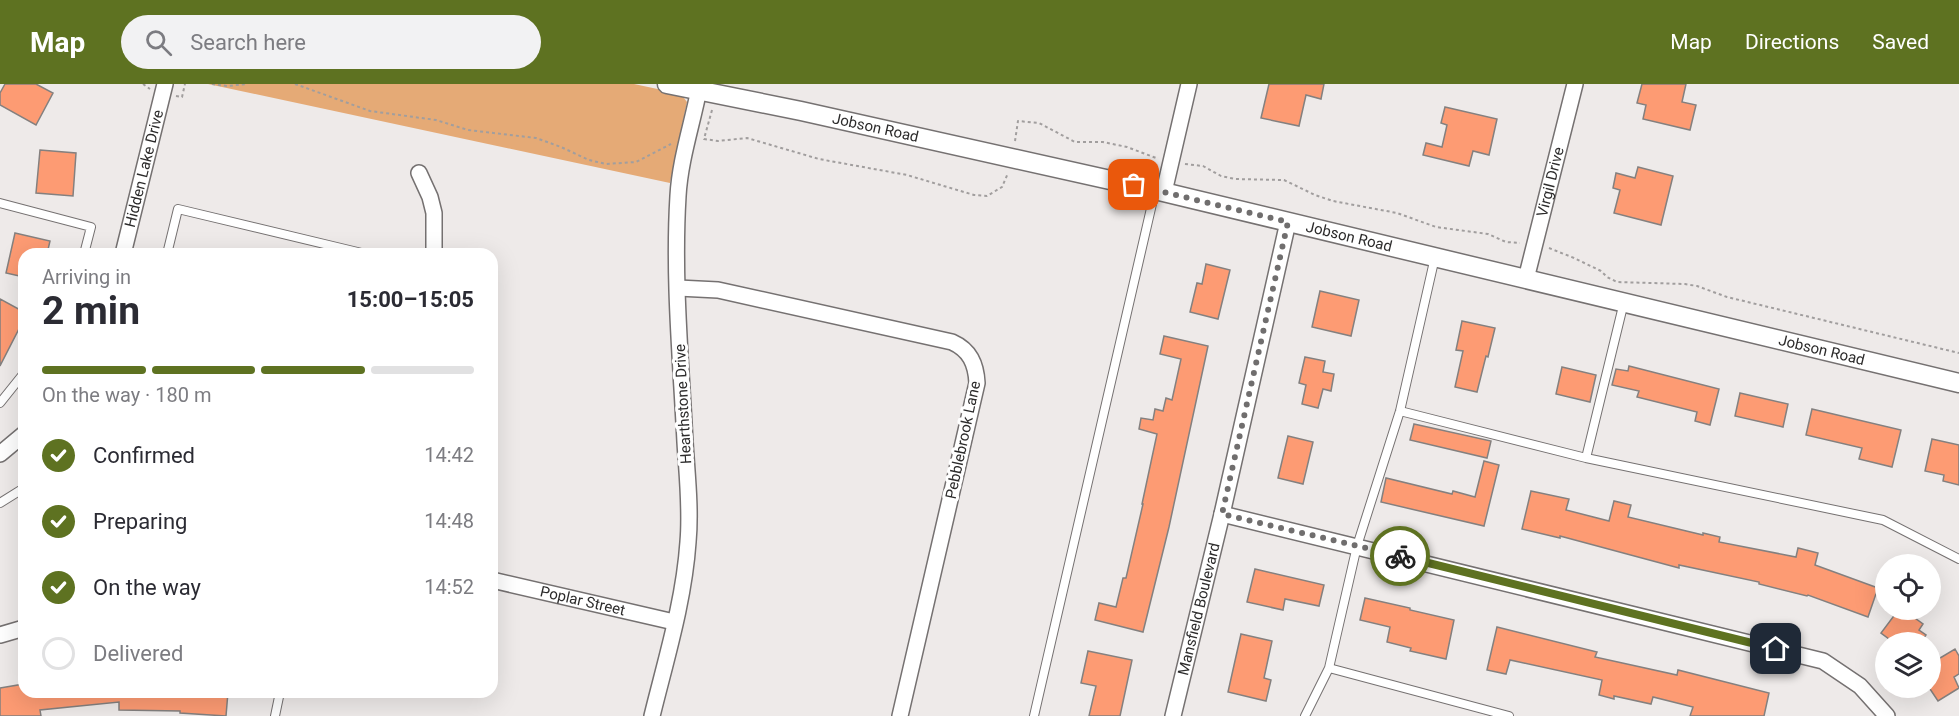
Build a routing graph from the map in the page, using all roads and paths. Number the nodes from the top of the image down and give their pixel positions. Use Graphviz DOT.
graph roads {
  1 [pos="165,84"];
  2 [pos="212,84"];
  3 [pos="247,84"];
  4 [pos="295,84"];
  5 [pos="667,84"];
  6 [pos="1189,84"];
  7 [pos="1575,84"];
  8 [pos="699,89"];
  9 [pos="674,142"];
  10 [pos="419,173"];
  11 [pos="1160,191"];
  12 [pos="0,204"];
  13 [pos="1288,222"];
  14 [pos="86,248"];
  15 [pos="124,248"];
  16 [pos="168,248"];
  17 [pos="341,248"];
  18 [pos="434,248"];
  19 [pos="1435,257"];
  20 [pos="1526,279"];
  21 [pos="678,288"];
  22 [pos="1624,302"];
  23 [pos="18,380"];
  24 [pos="1959,383"];
  25 [pos="0,403"];
  26 [pos="1400,411"];
  27 [pos="18,439"];
  28 [pos="0,454"];
  29 [pos="1586,458"];
  30 [pos="18,492"];
  31 [pos="0,503"];
  32 [pos="1222,514"];
  33 [pos="1357,546"];
  34 [pos="1959,559"];
  35 [pos="498,581"];
  36 [pos="674,622"];
  37 [pos="18,630"];
  38 [pos="0,635"];
  39 [pos="1329,668"];
  40 [pos="279,698"];
  41 [pos="275,716"];
  42 [pos="652,716"];
  43 [pos="900,716"];
  44 [pos="1034,716"];
  45 [pos="1173,716"];
  46 [pos="1305,716"];
  47 [pos="1509,716"];
  48 [pos="1887,716"];
  1 -- 15 [label="street, Hidden Lake Drive"];
  2 -- 3 [label="path"];
  4 -- 9 [label="path"];
  5 -- 8 [label="street, Jobson Road"];
  6 -- 11 [label="street"];
  7 -- 20 [label="street, Virgil Drive"];
  8 -- 11 [label="street, Jobson Road"];
  8 -- 21 [label="street, Hearthstone Drive"];
  10 -- 18 [label="street"];
  11 -- 13 [label="street, Jobson Road"];
  11 -- 44 [label="lane"];
  12 -- 14 [label="lane"];
  13 -- 19 [label="street, Jobson Road"];
  13 -- 32 [label="street, Mansfield Boulevard"];
  16 -- 17 [label="lane"];
  19 -- 20 [label="street, Jobson Road"];
  19 -- 26 [label="lane"];
  20 -- 22 [label="street, Jobson Road"];
  21 -- 36 [label="street, Hearthstone Drive"];
  21 -- 43 [label="street, Pebblebrook Lane"];
  22 -- 24 [label="street, Jobson Road"];
  22 -- 29 [label="lane"];
  23 -- 25 [label="lane"];
  26 -- 29 [label="lane"];
  26 -- 33 [label="lane"];
  27 -- 28 [label="street"];
  29 -- 34 [label="lane"];
  30 -- 31 [label="lane"];
  32 -- 33 [label="street"];
  32 -- 45 [label="street, Mansfield Boulevard"];
  33 -- 39 [label="lane"];
  33 -- 48 [label="street"];
  35 -- 36 [label="street, Poplar Street"];
  36 -- 42 [label="street, Hearthstone Drive"];
  37 -- 38 [label="street"];
  39 -- 46 [label="lane"];
  39 -- 47 [label="lane"];
  40 -- 41 [label="lane"];
}
